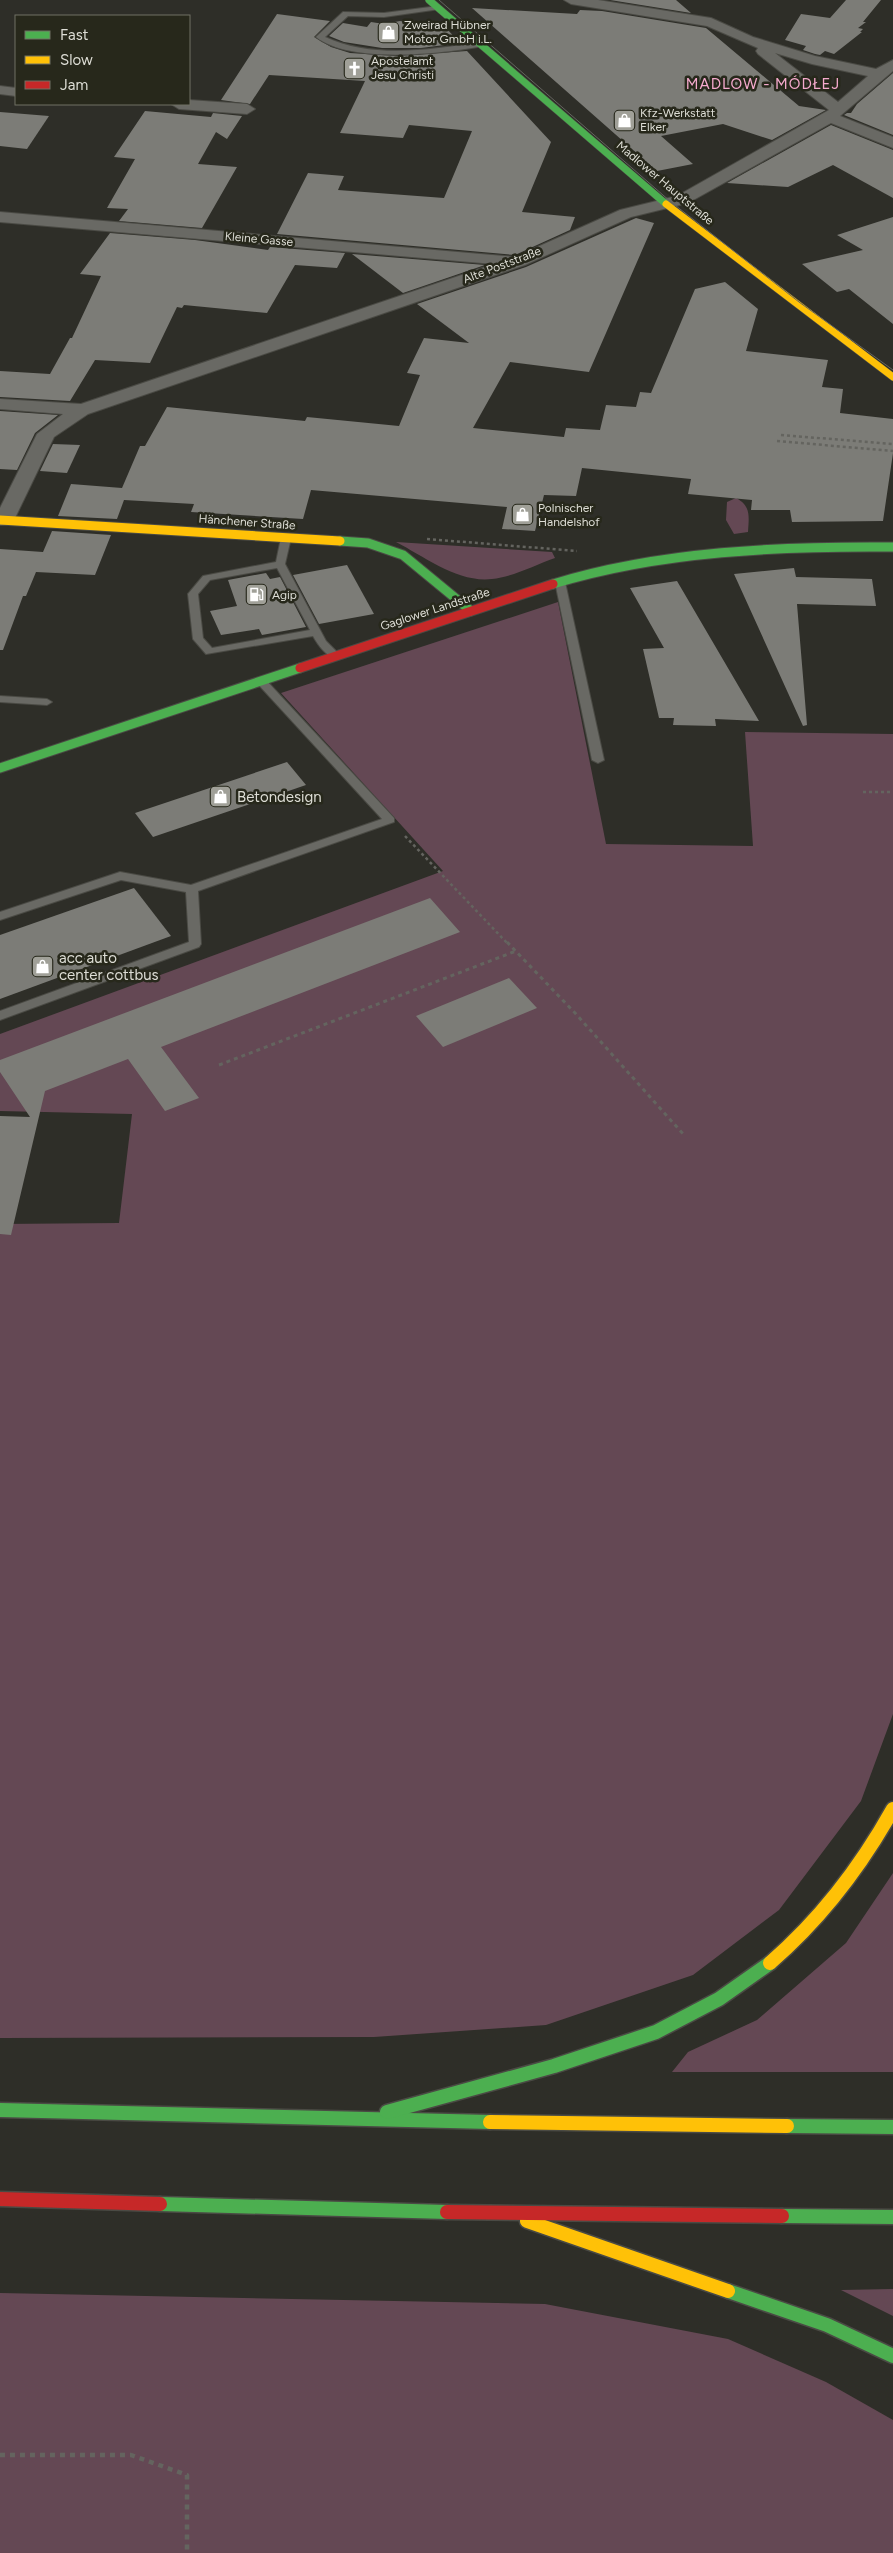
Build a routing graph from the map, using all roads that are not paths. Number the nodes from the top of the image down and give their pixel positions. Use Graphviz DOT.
graph roads {
  1 [pos="429,0"];
  2 [pos="570,0"];
  3 [pos="681,0"];
  4 [pos="438,8"];
  5 [pos="684,16"];
  6 [pos="748,40"];
  7 [pos="480,44"];
  8 [pos="893,64"];
  9 [pos="878,74"];
  10 [pos="0,90"];
  11 [pos="15,92"];
  12 [pos="190,105"];
  13 [pos="247,109"];
  14 [pos="833,113"];
  15 [pos="893,143"];
  16 [pos="665,203"];
  17 [pos="0,217"];
  18 [pos="519,261"];
  19 [pos="893,377"];
  20 [pos="0,404"];
  21 [pos="82,410"];
  22 [pos="2,520"];
  23 [pos="286,538"];
  24 [pos="893,547"];
  25 [pos="280,564"];
  26 [pos="560,582"];
  27 [pos="471,611"];
  28 [pos="316,632"];
  29 [pos="336,656"];
  30 [pos="261,681"];
  31 [pos="0,698"];
  32 [pos="48,702"];
  33 [pos="598,760"];
  34 [pos="0,768"];
  35 [pos="192,889"];
  36 [pos="0,916"];
  37 [pos="0,1016"];
  38 [pos="893,1809"];
  39 [pos="0,2110"];
  40 [pos="358,2120"];
  41 [pos="893,2127"];
  42 [pos="0,2199"];
  43 [pos="504,2213"];
  44 [pos="893,2217"];
  45 [pos="893,2356"];
  1 -- 4 [label="main road, Madlower Hauptstraße"];
  2 -- 5 [label="street"];
  3 -- 5 [label="street"];
  4 -- 7 [label="main road, Madlower Hauptstraße"];
  4 -- 7 [label="lane"];
  5 -- 6 [label="street"];
  6 -- 9 [label="street"];
  6 -- 14 [label="street"];
  7 -- 16 [label="main road, Madlower Hauptstraße"];
  8 -- 9 [label="street, Alte Poststraße"];
  9 -- 14 [label="street, Alte Poststraße"];
  10 -- 11 [label="street"];
  12 -- 13 [label="street"];
  14 -- 15 [label="street"];
  14 -- 16 [label="street, Alte Poststraße"];
  16 -- 18 [label="street, Alte Poststraße"];
  16 -- 19 [label="main road, Madlower Hauptstraße"];
  17 -- 18 [label="street, Kleine Gasse"];
  18 -- 21 [label="street, Alte Poststraße"];
  20 -- 21 [label="street, Alte Poststraße"];
  21 -- 22 [label="street, Alte Poststraße"];
  22 -- 23 [label="main road, Hänchener Straße"];
  23 -- 25 [label="lane"];
  23 -- 27 [label="main road, Hänchener Straße"];
  24 -- 26 [label="main road, Gaglower Landstraße"];
  25 -- 28 [label="lane"];
  25 -- 28 [label="lane"];
  26 -- 27 [label="main road, Gaglower Landstraße"];
  26 -- 33 [label="lane"];
  27 -- 29 [label="main road, Gaglower Landstraße"];
  28 -- 29 [label="lane"];
  29 -- 30 [label="main road, Gaglower Landstraße"];
  30 -- 34 [label="main road, Gaglower Landstraße"];
  30 -- 35 [label="lane"];
  31 -- 32 [label="lane"];
  35 -- 36 [label="lane"];
  35 -- 37 [label="lane"];
  38 -- 40 [label="main road"];
  39 -- 40 [label="main road"];
  40 -- 41 [label="main road"];
  42 -- 43 [label="main road"];
  43 -- 44 [label="main road"];
  43 -- 45 [label="main road"];
}
